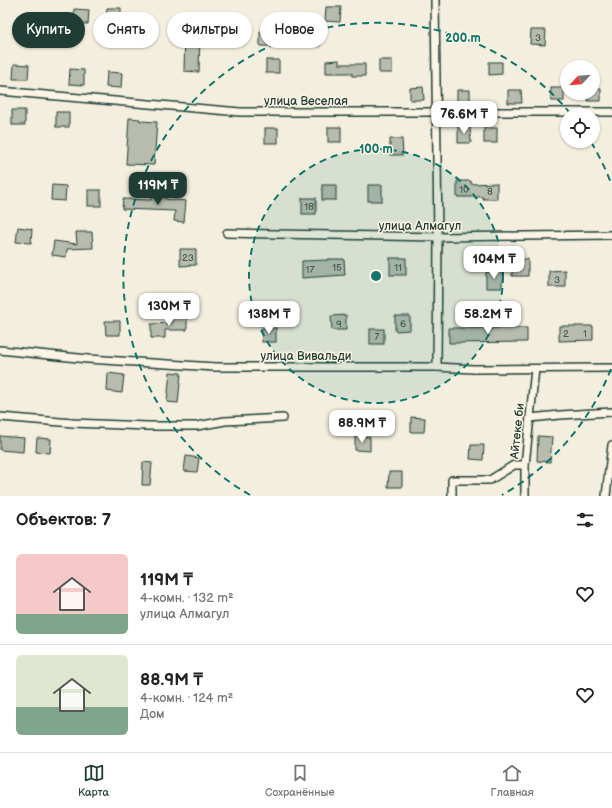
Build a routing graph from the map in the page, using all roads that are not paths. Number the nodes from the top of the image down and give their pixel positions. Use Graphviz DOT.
graph roads {
  1 [pos="434,0"];
  2 [pos="0,91"];
  3 [pos="612,112"];
  4 [pos="436,113"];
  5 [pos="227,234"];
  6 [pos="612,234"];
  7 [pos="438,238"];
  8 [pos="0,350"];
  9 [pos="437,367"];
  10 [pos="534,368"];
  11 [pos="612,368"];
  12 [pos="612,412"];
  13 [pos="0,418"];
  14 [pos="283,418"];
  15 [pos="530,418"];
  16 [pos="612,445"];
  17 [pos="525,465"];
  18 [pos="452,496"];
  19 [pos="524,496"];
  20 [pos="606,496"];
  1 -- 4 [label="street"];
  2 -- 4 [label="street, улица Веселая"];
  3 -- 4 [label="street, улица Веселая"];
  4 -- 7 [label="street"];
  5 -- 7 [label="street, улица Алмагул"];
  6 -- 7 [label="street, улица Алмагул"];
  7 -- 9 [label="street"];
  8 -- 9 [label="street, улица Вивальди"];
  9 -- 10 [label="street, улица Вивальди"];
  10 -- 11 [label="street, улица Вивальди"];
  10 -- 15 [label="street, Айтеке би"];
  12 -- 15 [label="street"];
  13 -- 14 [label="street"];
  15 -- 17 [label="street, Айтеке би"];
  16 -- 20 [label="street"];
  17 -- 18 [label="street"];
  17 -- 19 [label="street, Айтеке би"];
}
